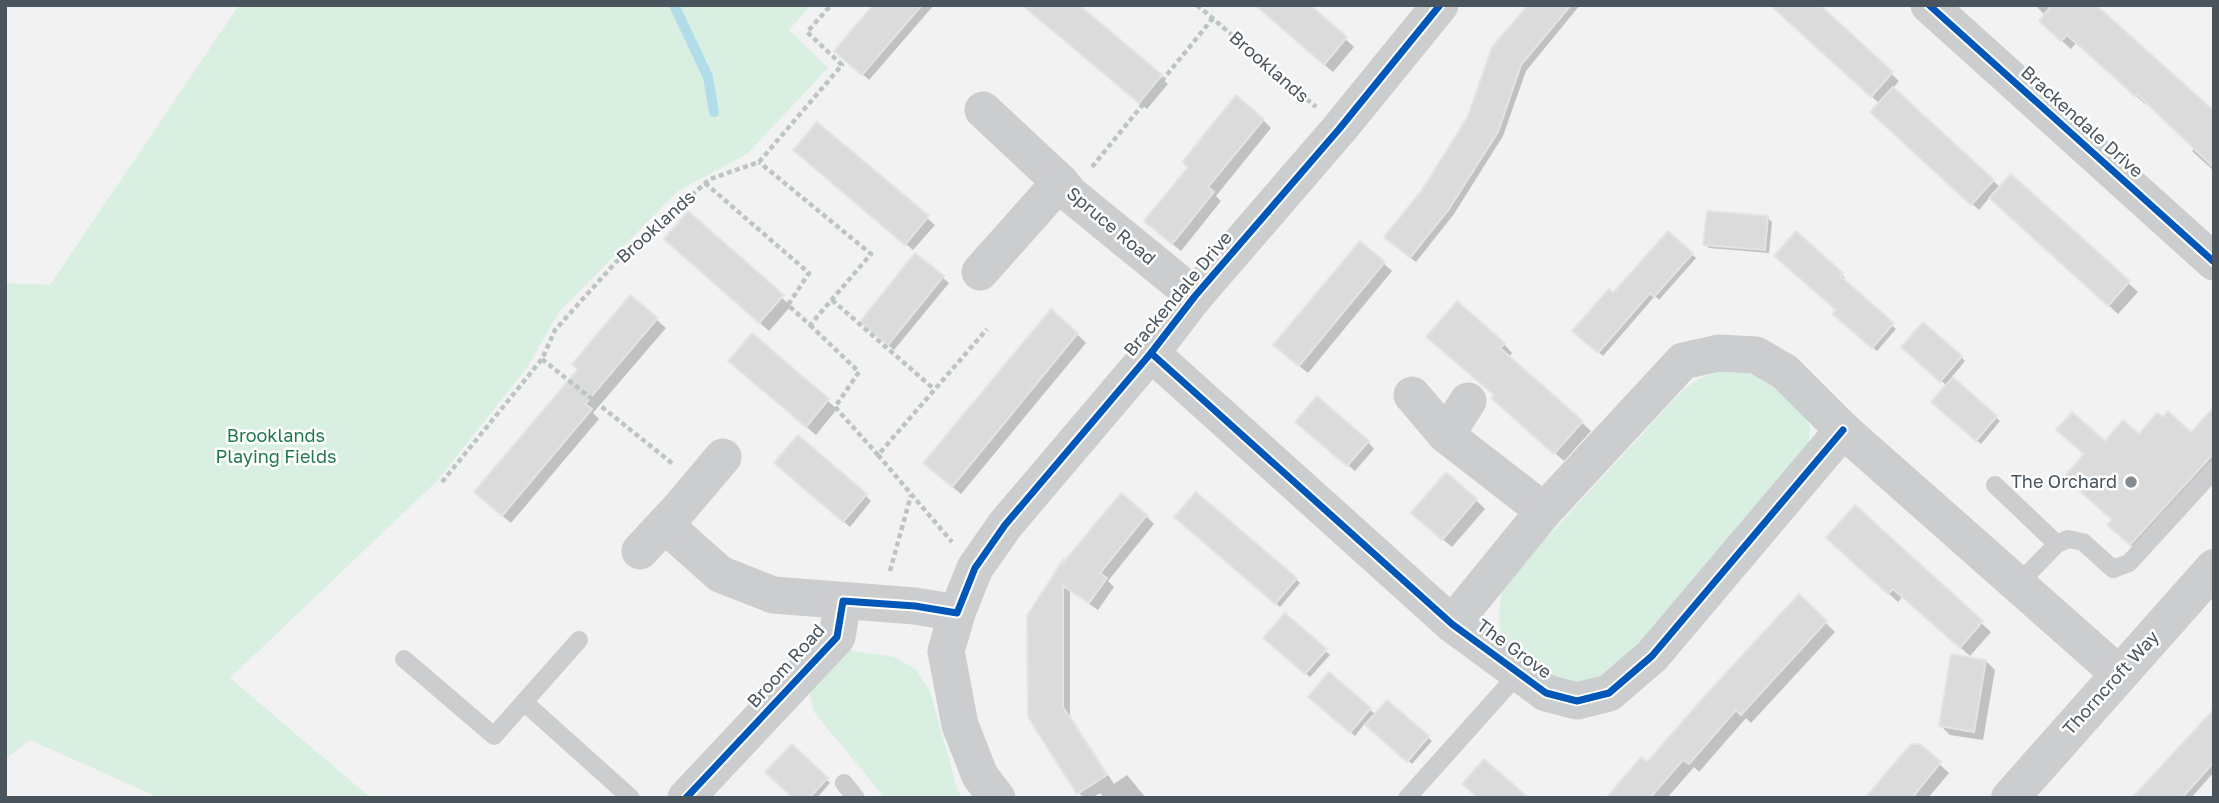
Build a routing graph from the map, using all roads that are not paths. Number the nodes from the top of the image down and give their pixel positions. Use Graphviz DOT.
graph roads {
  1 [pos="1929,5"];
  2 [pos="1435,7"];
  3 [pos="983,110"];
  4 [pos="1065,188"];
  5 [pos="2214,262"];
  6 [pos="980,272"];
  7 [pos="1195,296"];
  8 [pos="1151,353"];
  9 [pos="1412,395"];
  10 [pos="1468,401"];
  11 [pos="1843,430"];
  12 [pos="1446,435"];
  13 [pos="723,457"];
  14 [pos="2214,470"];
  15 [pos="1995,485"];
  16 [pos="1544,511"];
  17 [pos="665,524"];
  18 [pos="2057,544"];
  19 [pos="640,551"];
  20 [pos="2214,568"];
  21 [pos="2018,584"];
  22 [pos="843,601"];
  23 [pos="957,613"];
  24 [pos="1452,624"];
  25 [pos="579,640"];
  26 [pos="404,659"];
  27 [pos="1519,673"];
  28 [pos="2119,674"];
  29 [pos="524,702"];
  30 [pos="844,783"];
  31 [pos="631,798"];
  32 [pos="686,798"];
  33 [pos="856,798"];
  34 [pos="996,798"];
  35 [pos="1406,798"];
  36 [pos="2010,798"];
  1 -- 5 [label="street, Brackendale Drive"];
  2 -- 7 [label="street, Brackendale Drive"];
  3 -- 4 [label="street, Spruce Road"];
  4 -- 6 [label="street, Spruce Road"];
  4 -- 7 [label="street, Spruce Road"];
  7 -- 8 [label="street, Brackendale Drive"];
  8 -- 23 [label="street, Brackendale Drive"];
  8 -- 24 [label="street, The Grove"];
  9 -- 12 [label="street"];
  10 -- 12 [label="street"];
  11 -- 16 [label="street, The Grove"];
  11 -- 21 [label="street, The Grove"];
  11 -- 27 [label="street, The Grove"];
  12 -- 16 [label="street"];
  13 -- 17 [label="street"];
  14 -- 18 [label="lane"];
  15 -- 18 [label="lane"];
  16 -- 24 [label="street, The Grove"];
  17 -- 19 [label="street"];
  17 -- 22 [label="street, Broom Road"];
  18 -- 21 [label="lane"];
  20 -- 28 [label="street, Thorncroft Way"];
  21 -- 28 [label="street, The Grove"];
  22 -- 23 [label="street, Broom Road"];
  22 -- 32 [label="street, Broom Road"];
  23 -- 34 [label="street, Brackendale Drive"];
  24 -- 27 [label="street, The Grove"];
  25 -- 29 [label="lane"];
  26 -- 29 [label="lane"];
  27 -- 35 [label="lane"];
  28 -- 36 [label="street, Thorncroft Way"];
  29 -- 31 [label="lane"];
  30 -- 33 [label="lane"];
}
